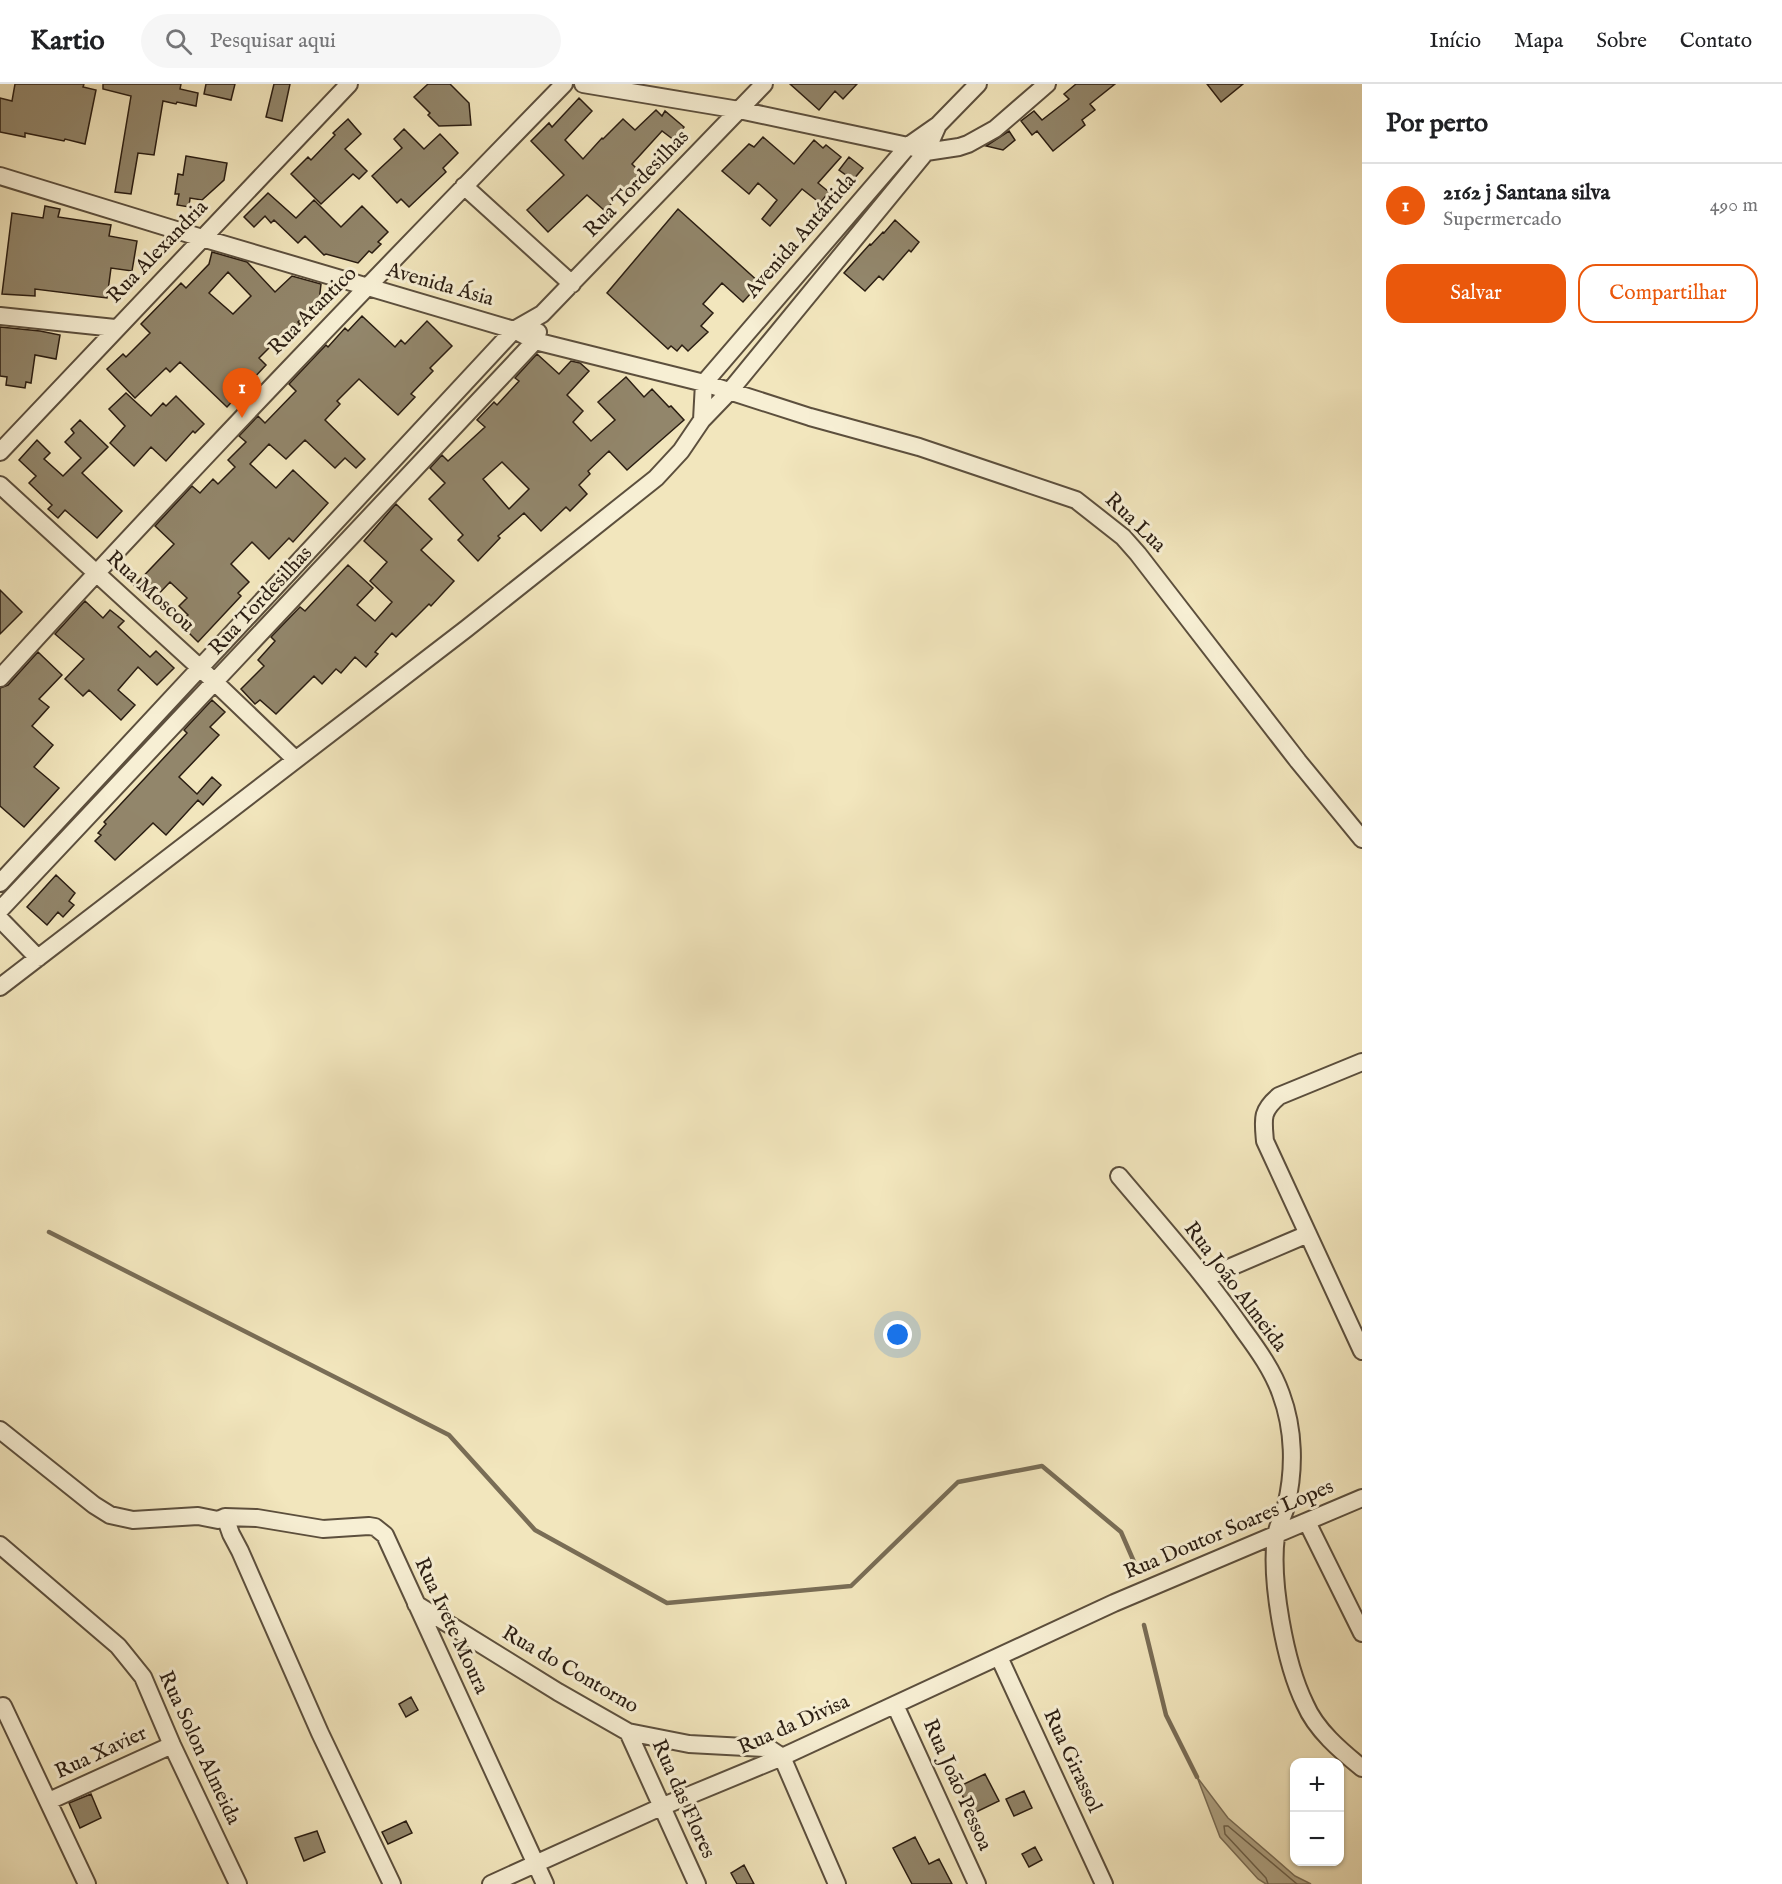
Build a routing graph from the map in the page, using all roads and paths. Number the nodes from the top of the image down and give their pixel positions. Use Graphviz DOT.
graph roads {
  1 [pos="349,84"];
  2 [pos="564,84"];
  3 [pos="583,84"];
  4 [pos="764,84"];
  5 [pos="978,84"];
  6 [pos="1047,84"];
  7 [pos="739,110"];
  8 [pos="938,125"];
  9 [pos="908,146"];
  10 [pos="926,152"];
  11 [pos="0,176"];
  12 [pos="464,186"];
  13 [pos="202,238"];
  14 [pos="572,284"];
  15 [pos="369,287"];
  16 [pos="542,314"];
  17 [pos="0,316"];
  18 [pos="115,328"];
  19 [pos="514,330"];
  20 [pos="535,341"];
  21 [pos="704,383"];
  22 [pos="729,392"];
  23 [pos="702,420"];
  24 [pos="0,452"];
  25 [pos="0,485"];
  26 [pos="95,574"];
  27 [pos="199,667"];
  28 [pos="0,678"];
  29 [pos="215,683"];
  30 [pos="295,759"];
  31 [pos="1362,839"];
  32 [pos="0,883"];
  33 [pos="0,910"];
  34 [pos="0,919"];
  35 [pos="38,958"];
  36 [pos="0,987"];
  37 [pos="1362,1062"];
  38 [pos="1119,1176"];
  39 [pos="1308,1234"];
  40 [pos="1205,1278"];
  41 [pos="1362,1351"];
  42 [pos="0,1430"];
  43 [pos="1362,1498"];
  44 [pos="225,1517"];
  45 [pos="1307,1522"];
  46 [pos="1276,1533"];
  47 [pos="0,1545"];
  48 [pos="1114,1603"];
  49 [pos="416,1604"];
  50 [pos="1362,1633"];
  51 [pos="999,1657"];
  52 [pos="895,1705"];
  53 [pos="3,1706"];
  54 [pos="628,1732"];
  55 [pos="172,1745"];
  56 [pos="782,1756"];
  57 [pos="1362,1768"];
  58 [pos="49,1801"];
  59 [pos="661,1807"];
  60 [pos="536,1863"];
  61 [pos="87,1884"];
  62 [pos="238,1884"];
  63 [pos="392,1884"];
  64 [pos="491,1884"];
  65 [pos="545,1884"];
  66 [pos="697,1884"];
  67 [pos="837,1884"];
  68 [pos="977,1884"];
  69 [pos="1104,1884"];
  1 -- 13 [label="street, Rua Alexandria"];
  2 -- 12 [label="street, Rua Atantico"];
  3 -- 7 [label="street"];
  4 -- 7 [label="street, Rua Tordesilhas"];
  5 -- 8 [label="street, Avenida Antártida"];
  6 -- 10 [label="street"];
  7 -- 9 [label="street"];
  7 -- 14 [label="street, Rua Tordesilhas"];
  8 -- 9 [label="street, Avenida Antártida"];
  8 -- 10 [label="street, Avenida Antártida"];
  9 -- 10 [label="street"];
  9 -- 21 [label="street, Avenida Antártida"];
  10 -- 22 [label="street, Avenida Antártida"];
  11 -- 13 [label="street, Avenida Ásia"];
  12 -- 14 [label="street"];
  12 -- 15 [label="street, Rua Atantico"];
  13 -- 15 [label="street, Avenida Ásia"];
  13 -- 18 [label="street, Rua Alexandria"];
  14 -- 16 [label="street, Rua Tordesilhas"];
  15 -- 19 [label="street, Avenida Ásia"];
  15 -- 26 [label="street, Rua Atantico"];
  16 -- 19 [label="street, Rua Tordesilhas"];
  16 -- 20 [label="street, Rua Tordesilhas"];
  17 -- 18 [label="street"];
  18 -- 24 [label="street, Rua Alexandria"];
  19 -- 20 [label="street, Avenida Ásia"];
  19 -- 27 [label="street, Rua Tordesilhas"];
  20 -- 21 [label="street, Avenida Ásia"];
  20 -- 29 [label="street, Rua Tordesilhas"];
  21 -- 22 [label="street, Avenida Ásia"];
  21 -- 23 [label="street"];
  22 -- 23 [label="street, Avenida Antártida"];
  22 -- 31 [label="street, Rua Lua"];
  23 -- 30 [label="street, Avenida Antártida"];
  25 -- 26 [label="street, Rua Moscou"];
  26 -- 27 [label="street, Rua Moscou"];
  26 -- 28 [label="street, Rua Atantico"];
  27 -- 29 [label="street, Rua Moscou"];
  27 -- 32 [label="street, Rua Tordesilhas"];
  29 -- 30 [label="street, Rua Moscou"];
  29 -- 33 [label="street, Rua Tordesilhas"];
  30 -- 35 [label="street, Avenida Antártida"];
  34 -- 35 [label="street"];
  35 -- 36 [label="street, Avenida Antártida"];
  37 -- 39 [label="street"];
  38 -- 40 [label="street, Rua João Almeida"];
  39 -- 40 [label="street"];
  39 -- 41 [label="street"];
  40 -- 46 [label="street, Rua João Almeida"];
  42 -- 44 [label="street, Rua Ivete Moura"];
  43 -- 45 [label="street, Rua Doutor Soares Lopes"];
  44 -- 49 [label="street, Rua Ivete Moura"];
  44 -- 63 [label="street"];
  45 -- 46 [label="street, Rua Doutor Soares Lopes"];
  45 -- 50 [label="street"];
  46 -- 48 [label="street, Rua Doutor Soares Lopes"];
  46 -- 57 [label="street, Rua João Almeida"];
  47 -- 55 [label="street, Rua Solon Almeida"];
  48 -- 51 [label="street, Rua da Divisa"];
  49 -- 54 [label="street, Rua do Contorno"];
  49 -- 60 [label="street, Rua Ivete Moura"];
  51 -- 52 [label="street, Rua da Divisa"];
  51 -- 69 [label="street, Rua Girassol"];
  52 -- 56 [label="street, Rua da Divisa"];
  52 -- 68 [label="street, Rua João Pessoa"];
  53 -- 58 [label="street"];
  54 -- 56 [label="street, Rua do Contorno"];
  54 -- 59 [label="street, Rua das Flores"];
  55 -- 58 [label="street, Rua Xavier"];
  55 -- 62 [label="street, Rua Solon Almeida"];
  56 -- 59 [label="street, Rua da Divisa"];
  56 -- 67 [label="street"];
  58 -- 61 [label="street"];
  59 -- 60 [label="street, Rua da Divisa"];
  59 -- 66 [label="street, Rua das Flores"];
  60 -- 64 [label="street, Rua da Divisa"];
  60 -- 65 [label="street, Rua Ivete Moura"];
}
